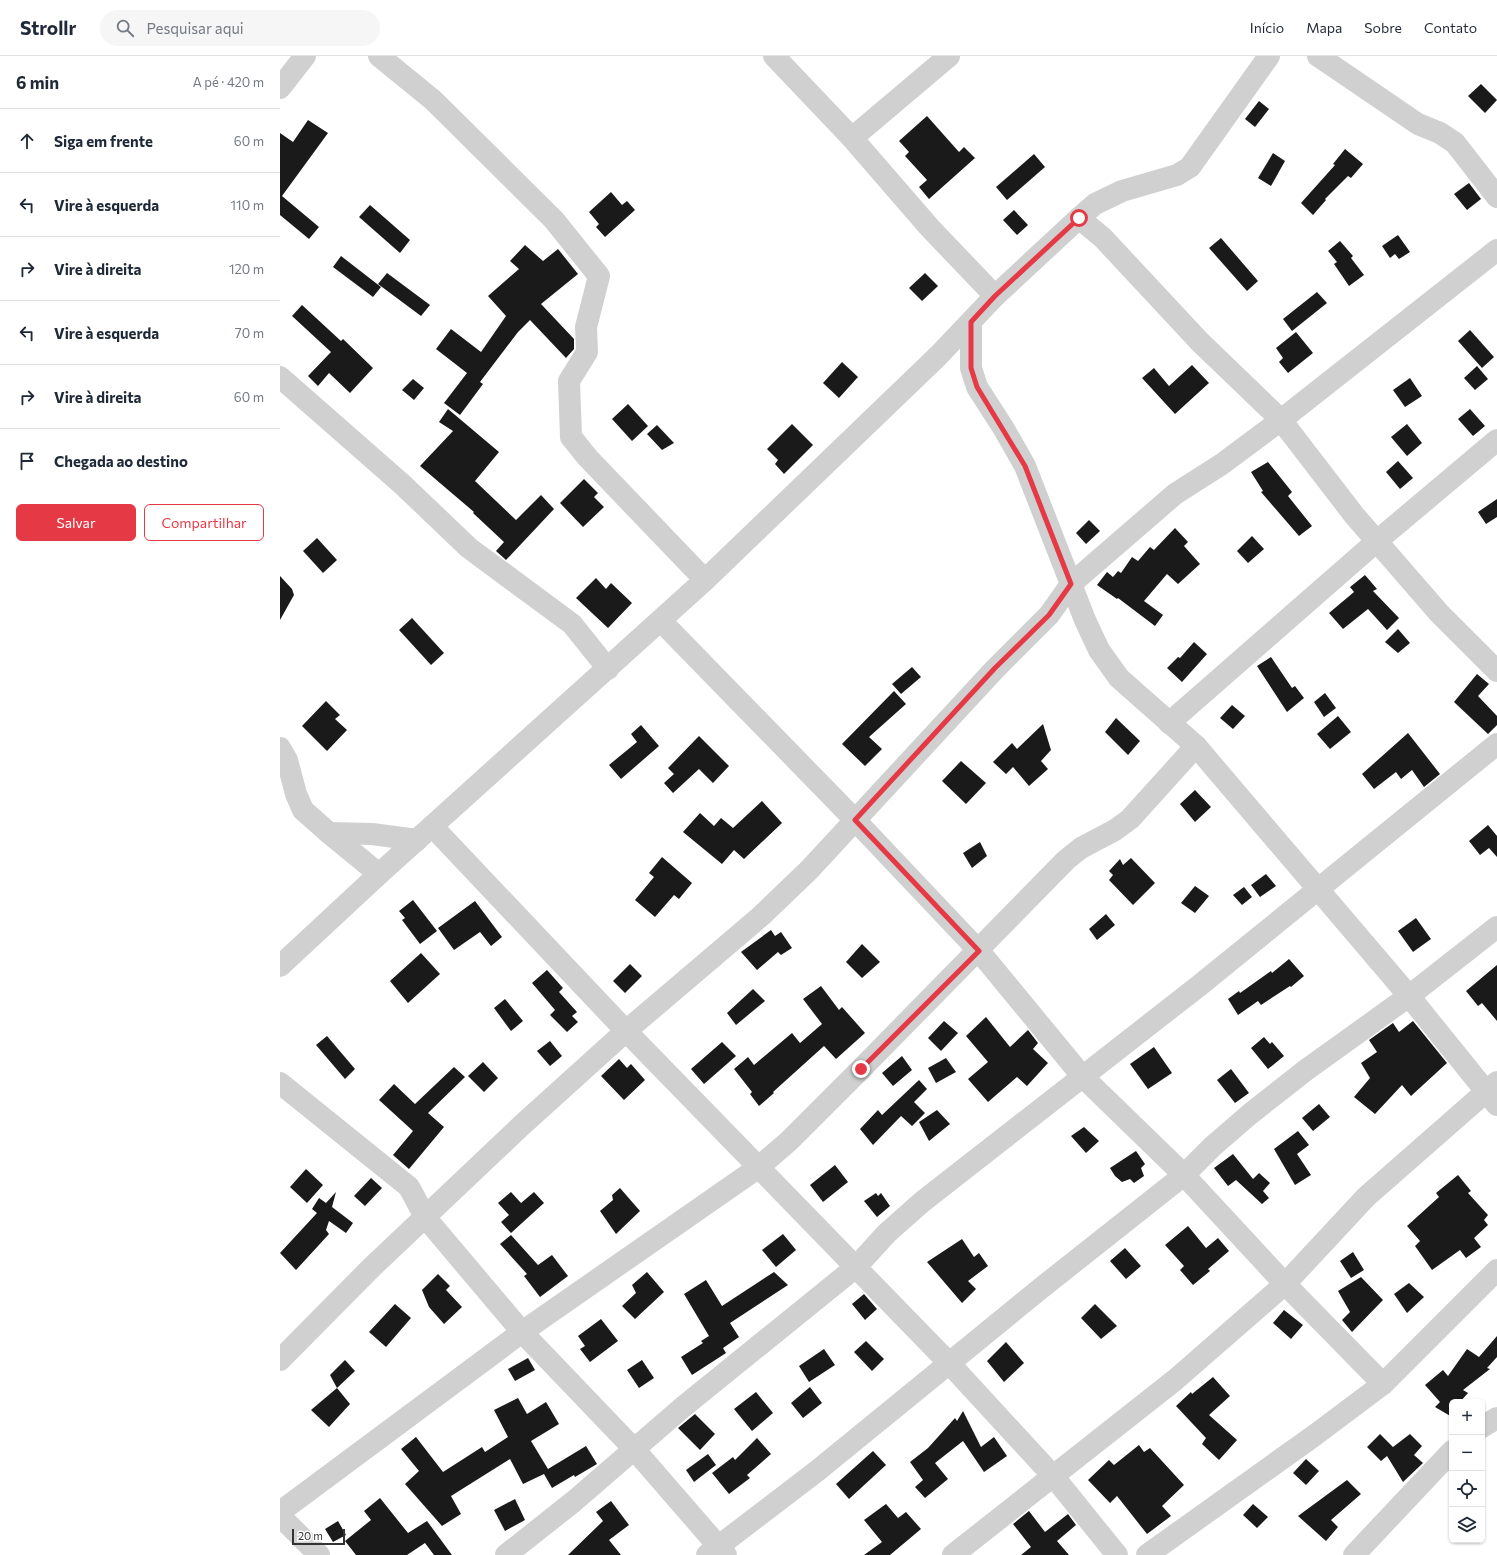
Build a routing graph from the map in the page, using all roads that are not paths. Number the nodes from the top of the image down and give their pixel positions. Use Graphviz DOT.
graph roads {
  1 [pos="305,56"];
  2 [pos="379,56"];
  3 [pos="774,56"];
  4 [pos="949,56"];
  5 [pos="1269,56"];
  6 [pos="1318,56"];
  7 [pos="280,88"];
  8 [pos="852,138"];
  9 [pos="1497,197"];
  10 [pos="1079,218"];
  11 [pos="1497,250"];
  12 [pos="995,296"];
  13 [pos="971,322"];
  14 [pos="280,377"];
  15 [pos="1281,420"];
  16 [pos="1497,440"];
  17 [pos="1377,542"];
  18 [pos="705,580"];
  19 [pos="1071,584"];
  20 [pos="661,621"];
  21 [pos="608,669"];
  22 [pos="1497,672"];
  23 [pos="1170,723"];
  24 [pos="1497,744"];
  25 [pos="1196,746"];
  26 [pos="280,748"];
  27 [pos="855,820"];
  28 [pos="329,833"];
  29 [pos="425,834"];
  30 [pos="379,874"];
  31 [pos="1318,889"];
  32 [pos="1497,927"];
  33 [pos="979,951"];
  34 [pos="280,966"];
  35 [pos="1409,996"];
  36 [pos="626,1031"];
  37 [pos="1082,1076"];
  38 [pos="280,1083"];
  39 [pos="1493,1093"];
  40 [pos="759,1166"];
  41 [pos="1184,1175"];
  42 [pos="425,1217"];
  43 [pos="856,1267"];
  44 [pos="1497,1270"];
  45 [pos="1286,1284"];
  46 [pos="522,1332"];
  47 [pos="280,1360"];
  48 [pos="949,1363"];
  49 [pos="1383,1384"];
  50 [pos="1497,1418"];
  51 [pos="1485,1425"];
  52 [pos="634,1449"];
  53 [pos="1449,1454"];
  54 [pos="1054,1477"];
  55 [pos="280,1512"];
  56 [pos="280,1516"];
  57 [pos="717,1552"];
  58 [pos="318,1555"];
  59 [pos="506,1555"];
  60 [pos="953,1555"];
  61 [pos="1117,1555"];
  62 [pos="1147,1555"];
  63 [pos="1354,1555"];
  1 -- 7 [label="street"];
  2 -- 18 [label="street"];
  3 -- 8 [label="street"];
  4 -- 8 [label="street"];
  5 -- 10 [label="street"];
  6 -- 9 [label="street"];
  8 -- 12 [label="street"];
  10 -- 12 [label="street"];
  10 -- 15 [label="street"];
  11 -- 15 [label="street"];
  12 -- 13 [label="street"];
  13 -- 18 [label="street"];
  13 -- 19 [label="street"];
  14 -- 21 [label="street"];
  15 -- 17 [label="street"];
  15 -- 19 [label="street"];
  16 -- 17 [label="street"];
  17 -- 22 [label="street"];
  17 -- 23 [label="street"];
  18 -- 20 [label="street"];
  19 -- 23 [label="street"];
  19 -- 27 [label="street"];
  20 -- 21 [label="street"];
  20 -- 27 [label="street"];
  21 -- 29 [label="street"];
  23 -- 25 [label="street"];
  24 -- 31 [label="street"];
  25 -- 31 [label="street"];
  25 -- 33 [label="street"];
  26 -- 28 [label="street"];
  27 -- 33 [label="street"];
  27 -- 36 [label="street"];
  28 -- 29 [label="street"];
  28 -- 30 [label="street"];
  29 -- 30 [label="street"];
  29 -- 36 [label="street"];
  30 -- 34 [label="street"];
  31 -- 35 [label="street"];
  31 -- 37 [label="street"];
  32 -- 35 [label="street"];
  33 -- 37 [label="street"];
  33 -- 40 [label="street"];
  35 -- 39 [label="street"];
  35 -- 41 [label="street"];
  36 -- 40 [label="street"];
  36 -- 42 [label="street"];
  37 -- 41 [label="street"];
  37 -- 43 [label="street"];
  38 -- 42 [label="street"];
  39 -- 45 [label="street"];
  40 -- 43 [label="street"];
  40 -- 46 [label="street"];
  41 -- 45 [label="street"];
  41 -- 48 [label="street"];
  42 -- 46 [label="street"];
  42 -- 47 [label="street"];
  43 -- 48 [label="street"];
  43 -- 52 [label="street"];
  44 -- 49 [label="street"];
  45 -- 49 [label="street"];
  45 -- 54 [label="street"];
  46 -- 52 [label="street"];
  46 -- 55 [label="street"];
  48 -- 54 [label="street"];
  48 -- 57 [label="street"];
  49 -- 62 [label="street"];
  50 -- 51 [label="street"];
  52 -- 57 [label="street"];
  52 -- 59 [label="street"];
  53 -- 63 [label="street"];
  54 -- 60 [label="street"];
  54 -- 61 [label="street"];
  56 -- 58 [label="street"];
}
